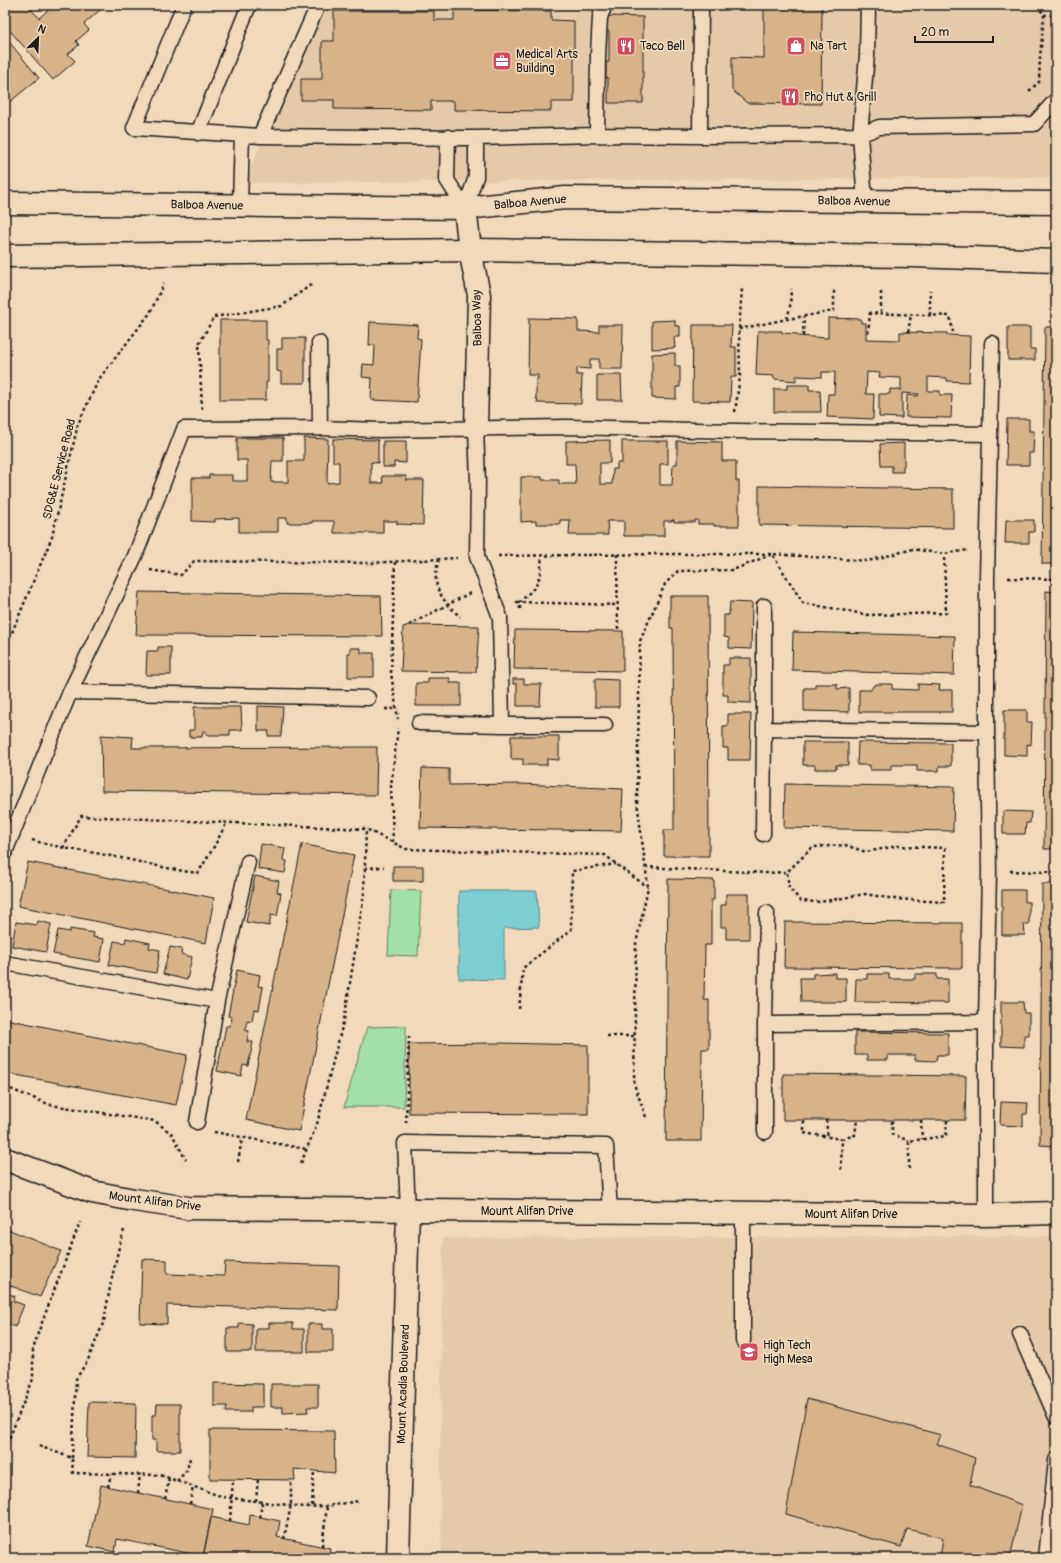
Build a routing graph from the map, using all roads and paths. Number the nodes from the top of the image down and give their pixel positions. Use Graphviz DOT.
graph roads {
  1 [pos="184,5"];
  2 [pos="249,5"];
  3 [pos="318,5"];
  4 [pos="606,5"];
  5 [pos="701,5"];
  6 [pos="868,5"];
  7 [pos="1037,5"];
  8 [pos="1044,14"];
  9 [pos="1056,15"];
  10 [pos="1029,91"];
  11 [pos="1056,100"];
  12 [pos="198,133"];
  13 [pos="242,135"];
  14 [pos="597,135"];
  15 [pos="860,135"];
  16 [pos="260,136"];
  17 [pos="700,136"];
  18 [pos="448,137"];
  19 [pos="476,138"];
  20 [pos="866,201"];
  21 [pos="5,203"];
  22 [pos="1056,203"];
  23 [pos="240,205"];
  24 [pos="465,208"];
  25 [pos="470,250"];
  26 [pos="5,256"];
  27 [pos="1056,261"];
  28 [pos="164,283"];
  29 [pos="312,284"];
  30 [pos="742,289"];
  31 [pos="792,289"];
  32 [pos="834,289"];
  33 [pos="882,290"];
  34 [pos="930,290"];
  35 [pos="881,313"];
  36 [pos="911,315"];
  37 [pos="930,315"];
  38 [pos="804,316"];
  39 [pos="787,319"];
  40 [pos="739,329"];
  41 [pos="908,332"];
  42 [pos="953,332"];
  43 [pos="868,333"];
  44 [pos="803,336"];
  45 [pos="319,343"];
  46 [pos="992,343"];
  47 [pos="320,428"];
  48 [pos="476,428"];
  49 [pos="202,429"];
  50 [pos="737,431"];
  51 [pos="990,434"];
  52 [pos="988,547"];
  53 [pos="617,554"];
  54 [pos="772,554"];
  55 [pos="944,554"];
  56 [pos="542,556"];
  57 [pos="477,557"];
  58 [pos="439,559"];
  59 [pos="132,561"];
  60 [pos="395,562"];
  61 [pos="988,578"];
  62 [pos="1056,579"];
  63 [pos="488,586"];
  64 [pos="520,602"];
  65 [pos="447,604"];
  66 [pos="495,604"];
  67 [pos="618,605"];
  68 [pos="764,606"];
  69 [pos="520,616"];
  70 [pos="460,617"];
  71 [pos="408,625"];
  72 [pos="618,631"];
  73 [pos="5,649"];
  74 [pos="70,692"];
  75 [pos="368,698"];
  76 [pos="419,723"];
  77 [pos="502,725"];
  78 [pos="605,725"];
  79 [pos="764,729"];
  80 [pos="987,732"];
  81 [pos="227,822"];
  82 [pos="366,829"];
  83 [pos="12,834"];
  84 [pos="763,834"];
  85 [pos="393,842"];
  86 [pos="63,848"];
  87 [pos="5,852"];
  88 [pos="248,862"];
  89 [pos="616,864"];
  90 [pos="384,867"];
  91 [pos="645,867"];
  92 [pos="365,868"];
  93 [pos="989,871"];
  94 [pos="787,872"];
  95 [pos="1056,872"];
  96 [pos="648,886"];
  97 [pos="767,913"];
  98 [pos="5,963"];
  99 [pos="217,1001"];
  100 [pos="518,1009"];
  101 [pos="986,1022"];
  102 [pos="765,1024"];
  103 [pos="409,1036"];
  104 [pos="606,1036"];
  105 [pos="634,1036"];
  106 [pos="5,1087"];
  107 [pos="646,1117"];
  108 [pos="826,1120"];
  109 [pos="857,1120"];
  110 [pos="921,1120"];
  111 [pos="947,1120"];
  112 [pos="804,1121"];
  113 [pos="892,1121"];
  114 [pos="197,1122"];
  115 [pos="765,1132"];
  116 [pos="242,1138"];
  117 [pos="828,1138"];
  118 [pos="842,1139"];
  119 [pos="922,1139"];
  120 [pos="909,1141"];
  121 [pos="404,1143"];
  122 [pos="306,1149"];
  123 [pos="5,1159"];
  124 [pos="186,1160"];
  125 [pos="238,1162"];
  126 [pos="301,1163"];
  127 [pos="909,1169"];
  128 [pos="841,1170"];
  129 [pos="408,1211"];
  130 [pos="610,1212"];
  131 [pos="743,1213"];
  132 [pos="1056,1213"];
  133 [pos="986,1215"];
  134 [pos="80,1222"];
  135 [pos="124,1230"];
  136 [pos="1020,1334"];
  137 [pos="744,1341"];
  138 [pos="1056,1417"];
  139 [pos="39,1446"];
  140 [pos="5,1449"];
  141 [pos="72,1458"];
  142 [pos="190,1458"];
  143 [pos="1056,1460"];
  144 [pos="314,1471"];
  145 [pos="111,1474"];
  146 [pos="140,1474"];
  147 [pos="169,1478"];
  148 [pos="233,1479"];
  149 [pos="258,1479"];
  150 [pos="291,1480"];
  151 [pos="177,1481"];
  152 [pos="108,1487"];
  153 [pos="193,1487"];
  154 [pos="138,1493"];
  155 [pos="232,1498"];
  156 [pos="165,1499"];
  157 [pos="256,1501"];
  158 [pos="262,1502"];
  159 [pos="359,1502"];
  160 [pos="190,1504"];
  161 [pos="291,1505"];
  162 [pos="312,1506"];
  163 [pos="327,1506"];
  164 [pos="260,1517"];
  165 [pos="230,1521"];
  166 [pos="284,1539"];
  167 [pos="322,1546"];
  168 [pos="398,1558"];
  169 [pos="1046,1558"];
  1 -- 12 [label="lane"];
  2 -- 12 [label="lane"];
  3 -- 16 [label="lane"];
  4 -- 14 [label="lane"];
  5 -- 17 [label="lane"];
  6 -- 15 [label="lane"];
  7 -- 8 [label="path"];
  8 -- 9 [label="path"];
  8 -- 10 [label="path"];
  11 -- 15 [label="lane"];
  12 -- 13 [label="lane"];
  13 -- 16 [label="lane"];
  13 -- 23 [label="lane"];
  14 -- 17 [label="lane"];
  14 -- 19 [label="lane"];
  15 -- 17 [label="lane"];
  15 -- 20 [label="lane"];
  16 -- 18 [label="lane"];
  18 -- 19 [label="lane"];
  18 -- 24 [label="lane"];
  19 -- 24 [label="lane"];
  20 -- 22 [label="main road, Balboa Avenue"];
  20 -- 24 [label="main road, Balboa Avenue"];
  21 -- 23 [label="main road, Balboa Avenue"];
  23 -- 24 [label="main road, Balboa Avenue"];
  24 -- 25 [label="main road, Balboa Way"];
  25 -- 26 [label="main road"];
  25 -- 27 [label="main road"];
  25 -- 48 [label="main road, Balboa Way"];
  28 -- 73 [label="path, SDG&E Service Road"];
  29 -- 49 [label="path"];
  30 -- 40 [label="path"];
  31 -- 39 [label="path"];
  32 -- 38 [label="path"];
  33 -- 35 [label="path"];
  34 -- 37 [label="path"];
  35 -- 36 [label="path"];
  35 -- 43 [label="path"];
  36 -- 37 [label="path"];
  36 -- 41 [label="path"];
  37 -- 42 [label="path"];
  38 -- 39 [label="path"];
  38 -- 44 [label="path"];
  39 -- 40 [label="path"];
  40 -- 50 [label="path"];
  45 -- 47 [label="lane"];
  46 -- 51 [label="lane"];
  47 -- 48 [label="lane"];
  47 -- 49 [label="lane"];
  48 -- 50 [label="lane"];
  48 -- 57 [label="lane"];
  49 -- 59 [label="lane"];
  50 -- 51 [label="lane"];
  51 -- 52 [label="lane"];
  52 -- 55 [label="path"];
  52 -- 61 [label="lane"];
  53 -- 54 [label="path"];
  53 -- 56 [label="path"];
  53 -- 67 [label="path"];
  54 -- 55 [label="path"];
  54 -- 55 [label="path"];
  54 -- 91 [label="path"];
  56 -- 57 [label="path"];
  56 -- 64 [label="path"];
  57 -- 58 [label="path"];
  57 -- 63 [label="lane"];
  58 -- 60 [label="path"];
  58 -- 65 [label="path"];
  59 -- 60 [label="path"];
  59 -- 74 [label="lane"];
  60 -- 85 [label="path"];
  61 -- 62 [label="path"];
  61 -- 80 [label="lane"];
  63 -- 65 [label="path"];
  63 -- 66 [label="lane"];
  64 -- 66 [label="path"];
  64 -- 67 [label="path"];
  64 -- 69 [label="path"];
  65 -- 70 [label="path"];
  65 -- 71 [label="path"];
  66 -- 77 [label="lane"];
  67 -- 72 [label="path"];
  68 -- 79 [label="lane"];
  74 -- 75 [label="lane"];
  74 -- 83 [label="lane"];
  76 -- 77 [label="lane"];
  77 -- 78 [label="lane"];
  79 -- 80 [label="lane"];
  79 -- 84 [label="lane"];
  80 -- 93 [label="lane"];
  81 -- 82 [label="path"];
  81 -- 86 [label="path"];
  81 -- 86 [label="path"];
  82 -- 85 [label="path"];
  82 -- 92 [label="path"];
  83 -- 86 [label="path"];
  83 -- 87 [label="lane"];
  85 -- 89 [label="path"];
  88 -- 99 [label="lane"];
  89 -- 96 [label="path"];
  89 -- 100 [label="path"];
  90 -- 92 [label="path"];
  91 -- 94 [label="path"];
  91 -- 96 [label="path"];
  92 -- 122 [label="path"];
  93 -- 95 [label="path"];
  93 -- 101 [label="lane"];
  94 -- 94 [label="path"];
  96 -- 105 [label="path"];
  97 -- 102 [label="lane"];
  98 -- 99 [label="lane"];
  99 -- 114 [label="lane"];
  101 -- 102 [label="lane"];
  101 -- 133 [label="lane"];
  102 -- 115 [label="lane"];
  103 -- 121 [label="path"];
  104 -- 105 [label="path"];
  105 -- 107 [label="path"];
  106 -- 124 [label="path"];
  108 -- 117 [label="path"];
  109 -- 118 [label="path"];
  110 -- 119 [label="path"];
  111 -- 119 [label="path"];
  112 -- 117 [label="path"];
  113 -- 120 [label="path"];
  114 -- 116 [label="path"];
  116 -- 122 [label="path"];
  116 -- 125 [label="path"];
  117 -- 118 [label="path"];
  118 -- 128 [label="path"];
  119 -- 120 [label="path"];
  120 -- 127 [label="path"];
  121 -- 129 [label="lane"];
  121 -- 130 [label="lane"];
  122 -- 126 [label="path"];
  123 -- 129 [label="main road, Mount Alifan Drive"];
  129 -- 130 [label="main road, Mount Alifan Drive"];
  129 -- 168 [label="main road, Mount Acadia Boulevard"];
  130 -- 131 [label="main road, Mount Alifan Drive"];
  131 -- 133 [label="main road, Mount Alifan Drive"];
  131 -- 137 [label="lane"];
  132 -- 133 [label="main road, Mount Alifan Drive"];
  134 -- 140 [label="path"];
  135 -- 141 [label="path"];
  136 -- 138 [label="lane"];
  139 -- 141 [label="path"];
  141 -- 145 [label="path"];
  142 -- 151 [label="path"];
  143 -- 169 [label="lane"];
  144 -- 162 [label="path"];
  145 -- 146 [label="path"];
  145 -- 152 [label="path"];
  146 -- 147 [label="path"];
  146 -- 154 [label="path"];
  147 -- 151 [label="path"];
  147 -- 156 [label="path"];
  148 -- 155 [label="path"];
  149 -- 157 [label="path"];
  150 -- 161 [label="path"];
  151 -- 153 [label="path"];
  153 -- 155 [label="path"];
  153 -- 160 [label="path"];
  155 -- 157 [label="path"];
  155 -- 165 [label="path"];
  157 -- 158 [label="path"];
  158 -- 161 [label="path"];
  158 -- 164 [label="path"];
  159 -- 163 [label="path"];
  161 -- 162 [label="path"];
  161 -- 166 [label="path"];
  162 -- 163 [label="path"];
  163 -- 167 [label="path"];
}
